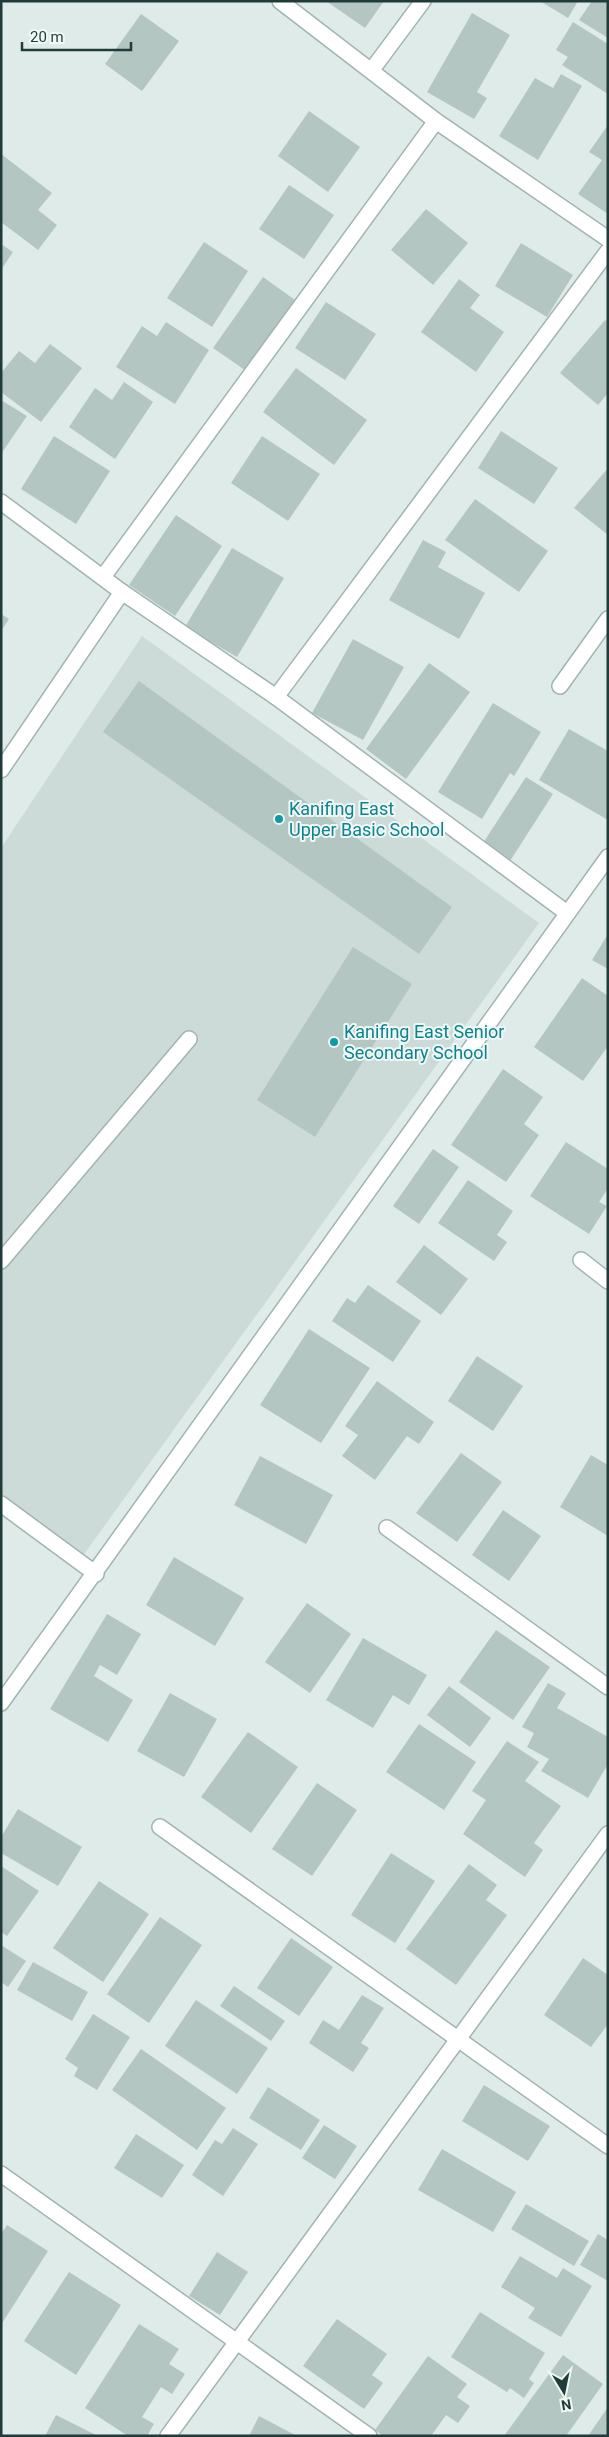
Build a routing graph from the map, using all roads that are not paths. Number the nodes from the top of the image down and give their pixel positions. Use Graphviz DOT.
graph roads {
  1 [pos="280,1"];
  2 [pos="423,1"];
  3 [pos="371,71"];
  4 [pos="436,121"];
  5 [pos="608,239"];
  6 [pos="608,250"];
  7 [pos="1,502"];
  8 [pos="103,577"];
  9 [pos="122,592"];
  10 [pos="608,619"];
  11 [pos="560,686"];
  12 [pos="276,697"];
  13 [pos="1,770"];
  14 [pos="608,857"];
  15 [pos="567,913"];
  16 [pos="189,1038"];
  17 [pos="581,1260"];
  18 [pos="1,1261"];
  19 [pos="608,1281"];
  20 [pos="1,1504"];
  21 [pos="387,1528"];
  22 [pos="96,1574"];
  23 [pos="608,1687"];
  24 [pos="1,1703"];
  25 [pos="160,1827"];
  26 [pos="608,1834"];
  27 [pos="458,2039"];
  28 [pos="608,2146"];
  29 [pos="1,2174"];
  30 [pos="237,2342"];
  31 [pos="168,2436"];
  32 [pos="368,2436"];
  1 -- 3 [label="street"];
  2 -- 3 [label="street"];
  3 -- 4 [label="street"];
  4 -- 5 [label="street"];
  4 -- 8 [label="street"];
  6 -- 12 [label="street"];
  7 -- 8 [label="street"];
  8 -- 9 [label="street"];
  9 -- 12 [label="street"];
  9 -- 13 [label="street"];
  10 -- 11 [label="street"];
  12 -- 15 [label="street"];
  14 -- 15 [label="street"];
  15 -- 22 [label="street"];
  16 -- 18 [label="street"];
  17 -- 19 [label="street"];
  20 -- 22 [label="street"];
  21 -- 23 [label="street"];
  22 -- 24 [label="street"];
  25 -- 27 [label="street"];
  26 -- 27 [label="street"];
  27 -- 28 [label="street"];
  27 -- 30 [label="street"];
  29 -- 30 [label="street"];
  30 -- 31 [label="street"];
  30 -- 32 [label="street"];
}
